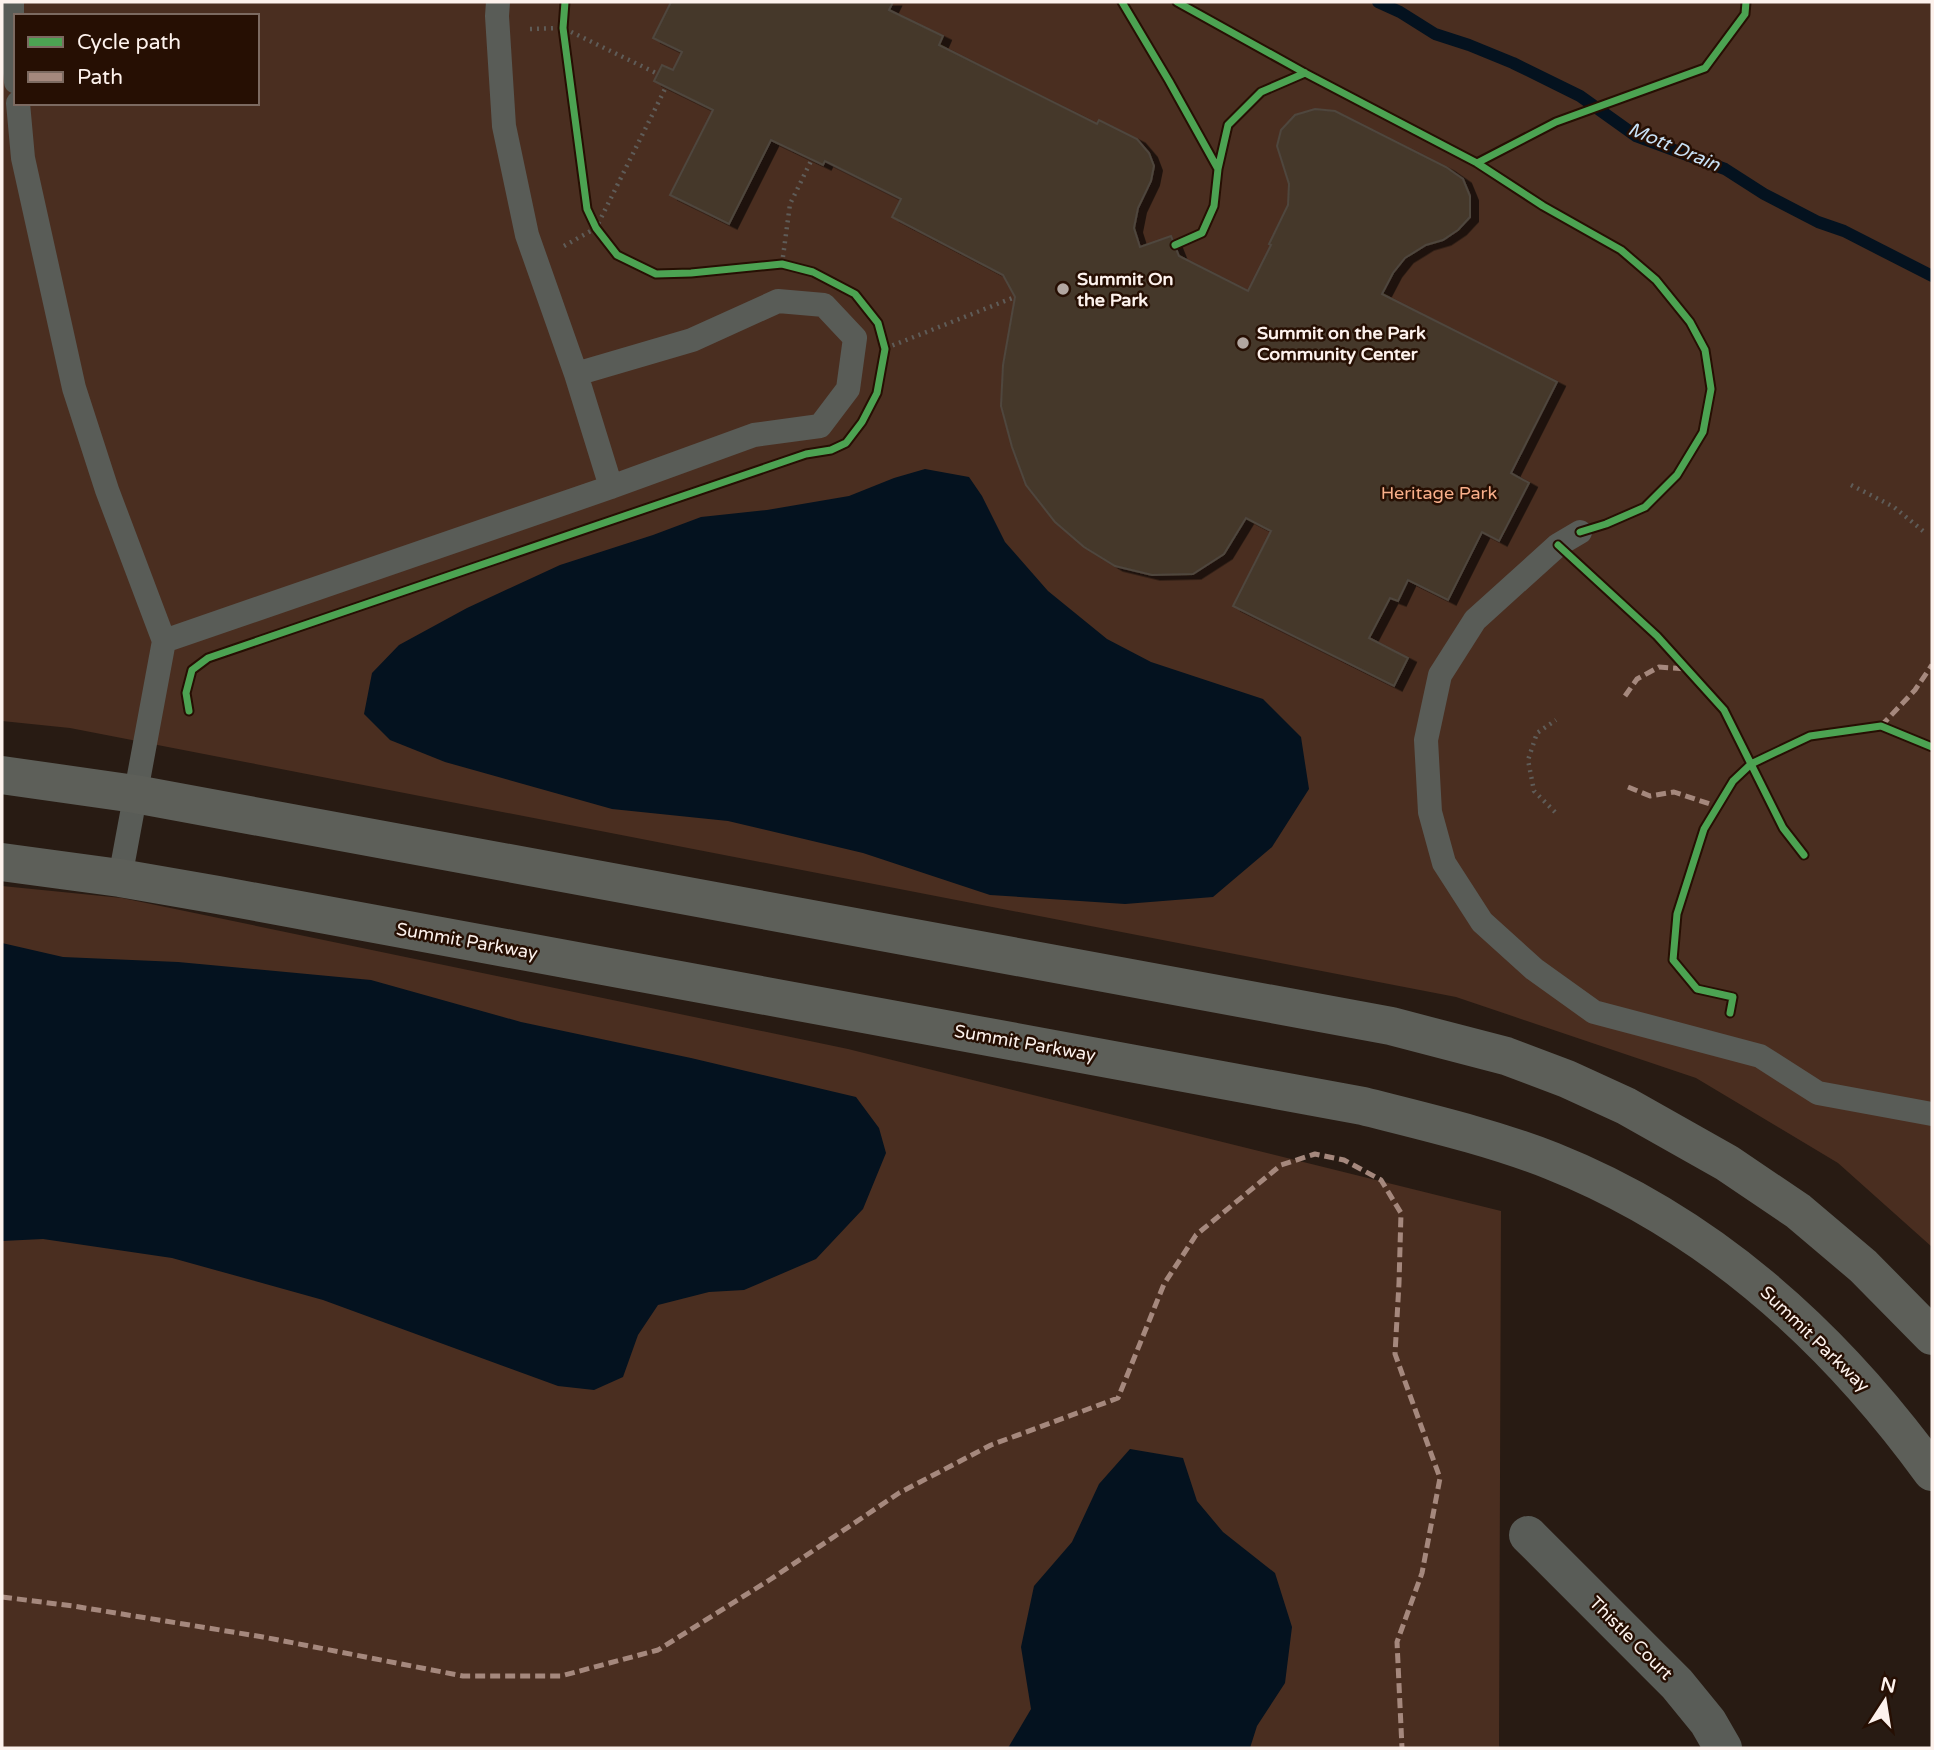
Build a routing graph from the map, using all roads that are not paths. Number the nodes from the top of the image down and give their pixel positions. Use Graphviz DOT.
graph roads {
  1 [pos="12,2"];
  2 [pos="498,2"];
  3 [pos="14,64"];
  4 [pos="18,105"];
  5 [pos="576,374"];
  6 [pos="611,487"];
  7 [pos="1580,532"];
  8 [pos="164,641"];
  9 [pos="2,775"];
  10 [pos="135,794"];
  11 [pos="2,862"];
  12 [pos="120,878"];
  13 [pos="1932,1114"];
  14 [pos="1932,1336"];
  15 [pos="1932,1472"];
  16 [pos="1528,1535"];
  17 [pos="1723,1748"];
  1 -- 3 [label="lane"];
  2 -- 5 [label="lane"];
  4 -- 8 [label="lane"];
  5 -- 6 [label="lane"];
  5 -- 6 [label="lane"];
  6 -- 8 [label="lane"];
  7 -- 13 [label="lane"];
  8 -- 10 [label="lane"];
  9 -- 10 [label="street"];
  10 -- 12 [label="lane"];
  10 -- 14 [label="street"];
  11 -- 12 [label="street, Summit Parkway"];
  12 -- 15 [label="street, Summit Parkway"];
  16 -- 17 [label="street, Thistle Court"];
}
